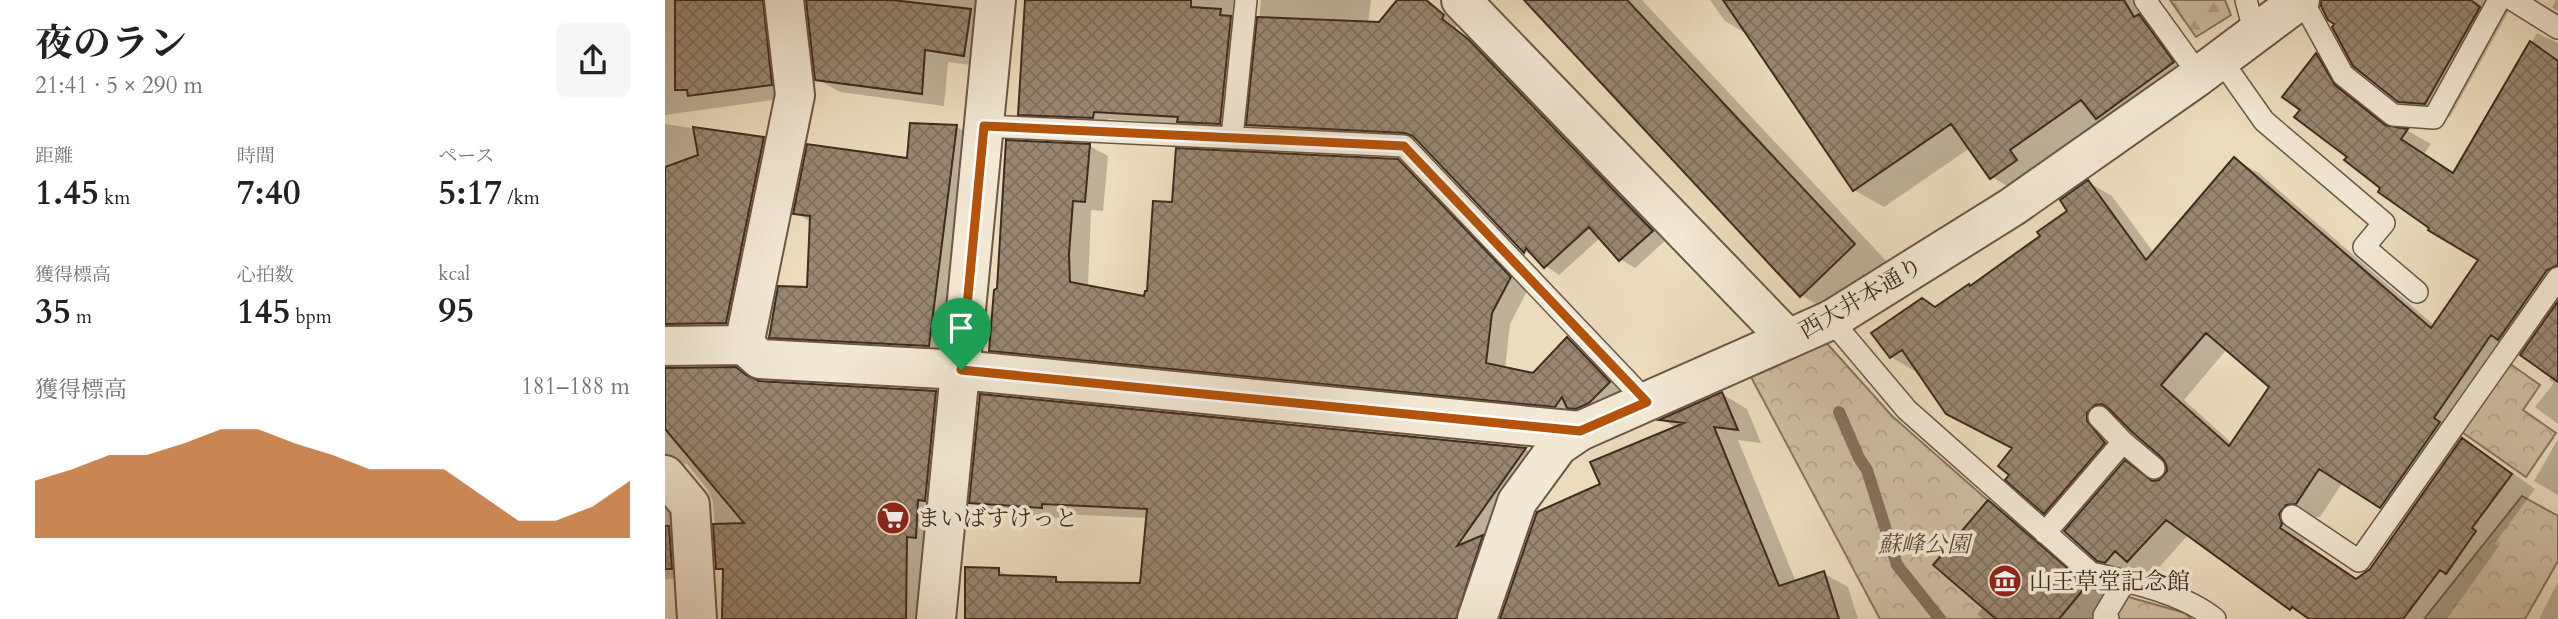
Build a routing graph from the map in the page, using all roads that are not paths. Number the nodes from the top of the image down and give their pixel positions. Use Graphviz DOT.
graph roads {
  1 [pos="785,0"];
  2 [pos="996,0"];
  3 [pos="1246,0"];
  4 [pos="1461,0"];
  5 [pos="2145,0"];
  6 [pos="2301,0"];
  7 [pos="2499,0"];
  8 [pos="2513,0"];
  9 [pos="2250,17"];
  10 [pos="2558,28"];
  11 [pos="2209,69"];
  12 [pos="984,126"];
  13 [pos="1232,138"];
  14 [pos="2558,278"];
  15 [pos="2417,292"];
  16 [pos="1832,320"];
  17 [pos="1788,339"];
  18 [pos="744,345"];
  19 [pos="665,346"];
  20 [pos="961,370"];
  21 [pos="1647,402"];
  22 [pos="2099,417"];
  23 [pos="1580,431"];
  24 [pos="2123,442"];
  25 [pos="2154,468"];
  26 [pos="665,475"];
  27 [pos="2292,516"];
  28 [pos="2045,533"];
  29 [pos="2125,580"];
  30 [pos="697,619"];
  31 [pos="936,619"];
  32 [pos="1477,619"];
  33 [pos="2108,619"];
  34 [pos="2214,619"];
  1 -- 18 [label="street"];
  2 -- 12 [label="street"];
  3 -- 13 [label="lane"];
  4 -- 17 [label="street"];
  5 -- 11 [label="lane"];
  6 -- 7 [label="lane"];
  6 -- 9 [label="street, 西大井本通り"];
  8 -- 10 [label="lane"];
  9 -- 11 [label="street, 西大井本通り"];
  11 -- 15 [label="lane"];
  11 -- 16 [label="street, 西大井本通り"];
  12 -- 13 [label="lane"];
  12 -- 20 [label="street"];
  13 -- 21 [label="lane"];
  14 -- 27 [label="lane"];
  16 -- 17 [label="street, 西大井本通り"];
  16 -- 28 [label="lane"];
  17 -- 21 [label="street, 西大井本通り"];
  18 -- 19 [label="street"];
  18 -- 20 [label="street"];
  20 -- 23 [label="street"];
  20 -- 31 [label="street"];
  21 -- 23 [label="street, 西大井本通り"];
  22 -- 24 [label="lane"];
  23 -- 32 [label="street, 西大井本通り"];
  24 -- 25 [label="lane"];
  24 -- 28 [label="lane"];
  26 -- 30 [label="street"];
  28 -- 29 [label="lane"];
  29 -- 33 [label="lane"];
  29 -- 34 [label="lane"];
}
